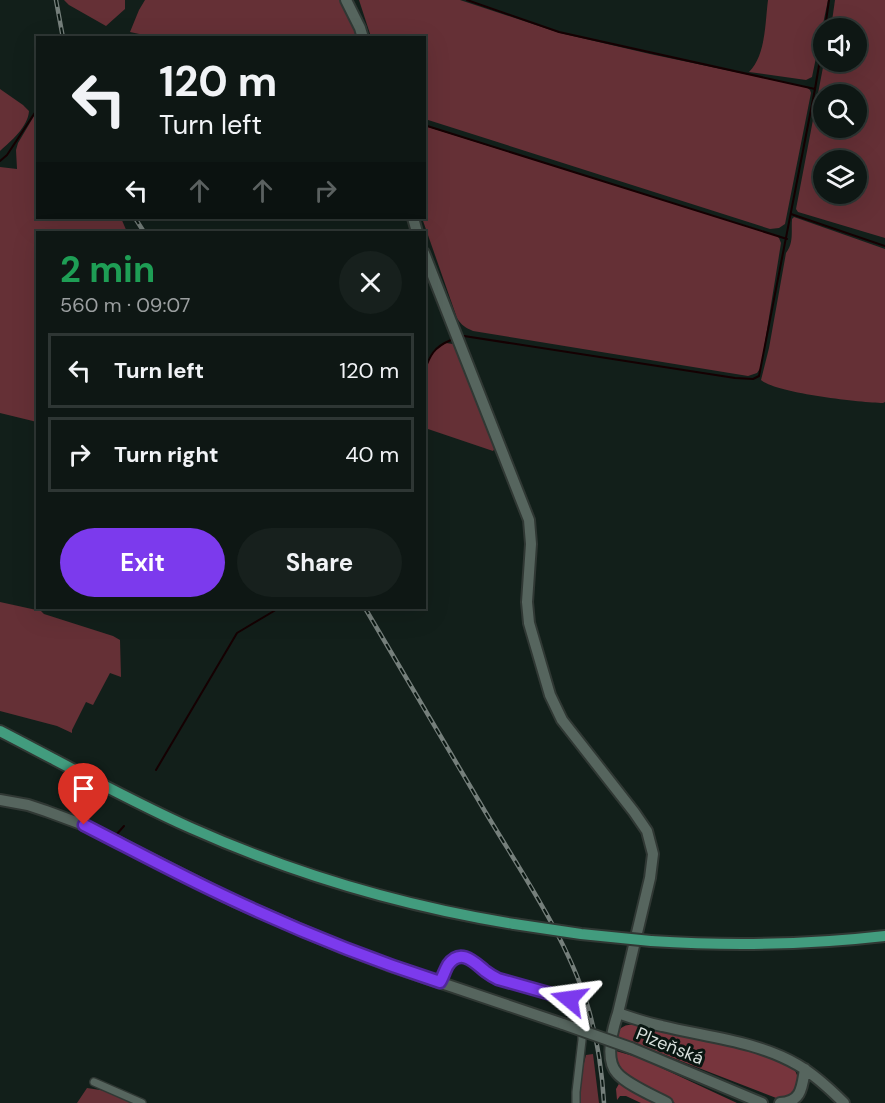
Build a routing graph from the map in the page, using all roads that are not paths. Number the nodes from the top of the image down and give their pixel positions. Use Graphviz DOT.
graph roads {
  1 [pos="346,0"];
  2 [pos="362,36"];
  3 [pos="426,258"];
  4 [pos="0,731"];
  5 [pos="0,800"];
  6 [pos="885,936"];
  7 [pos="440,982"];
  8 [pos="618,1013"];
  9 [pos="805,1069"];
  10 [pos="94,1082"];
  11 [pos="759,1102"];
  12 [pos="142,1103"];
  13 [pos="576,1103"];
  14 [pos="667,1103"];
  15 [pos="780,1103"];
  16 [pos="844,1103"];
  1 -- 2 [label="main road"];
  3 -- 8 [label="main road"];
  4 -- 6 [label="main road, bridge"];
  5 -- 7 [label="main road, Plzeňská"];
  7 -- 11 [label="main road, Plzeňská, bridge"];
  7 -- 13 [label="street"];
  8 -- 9 [label="main road"];
  8 -- 14 [label="main road"];
  9 -- 15 [label="main road"];
  9 -- 16 [label="main road"];
  10 -- 12 [label="street"];
  11 -- 15 [label="main road, Plzeňská"];
}
